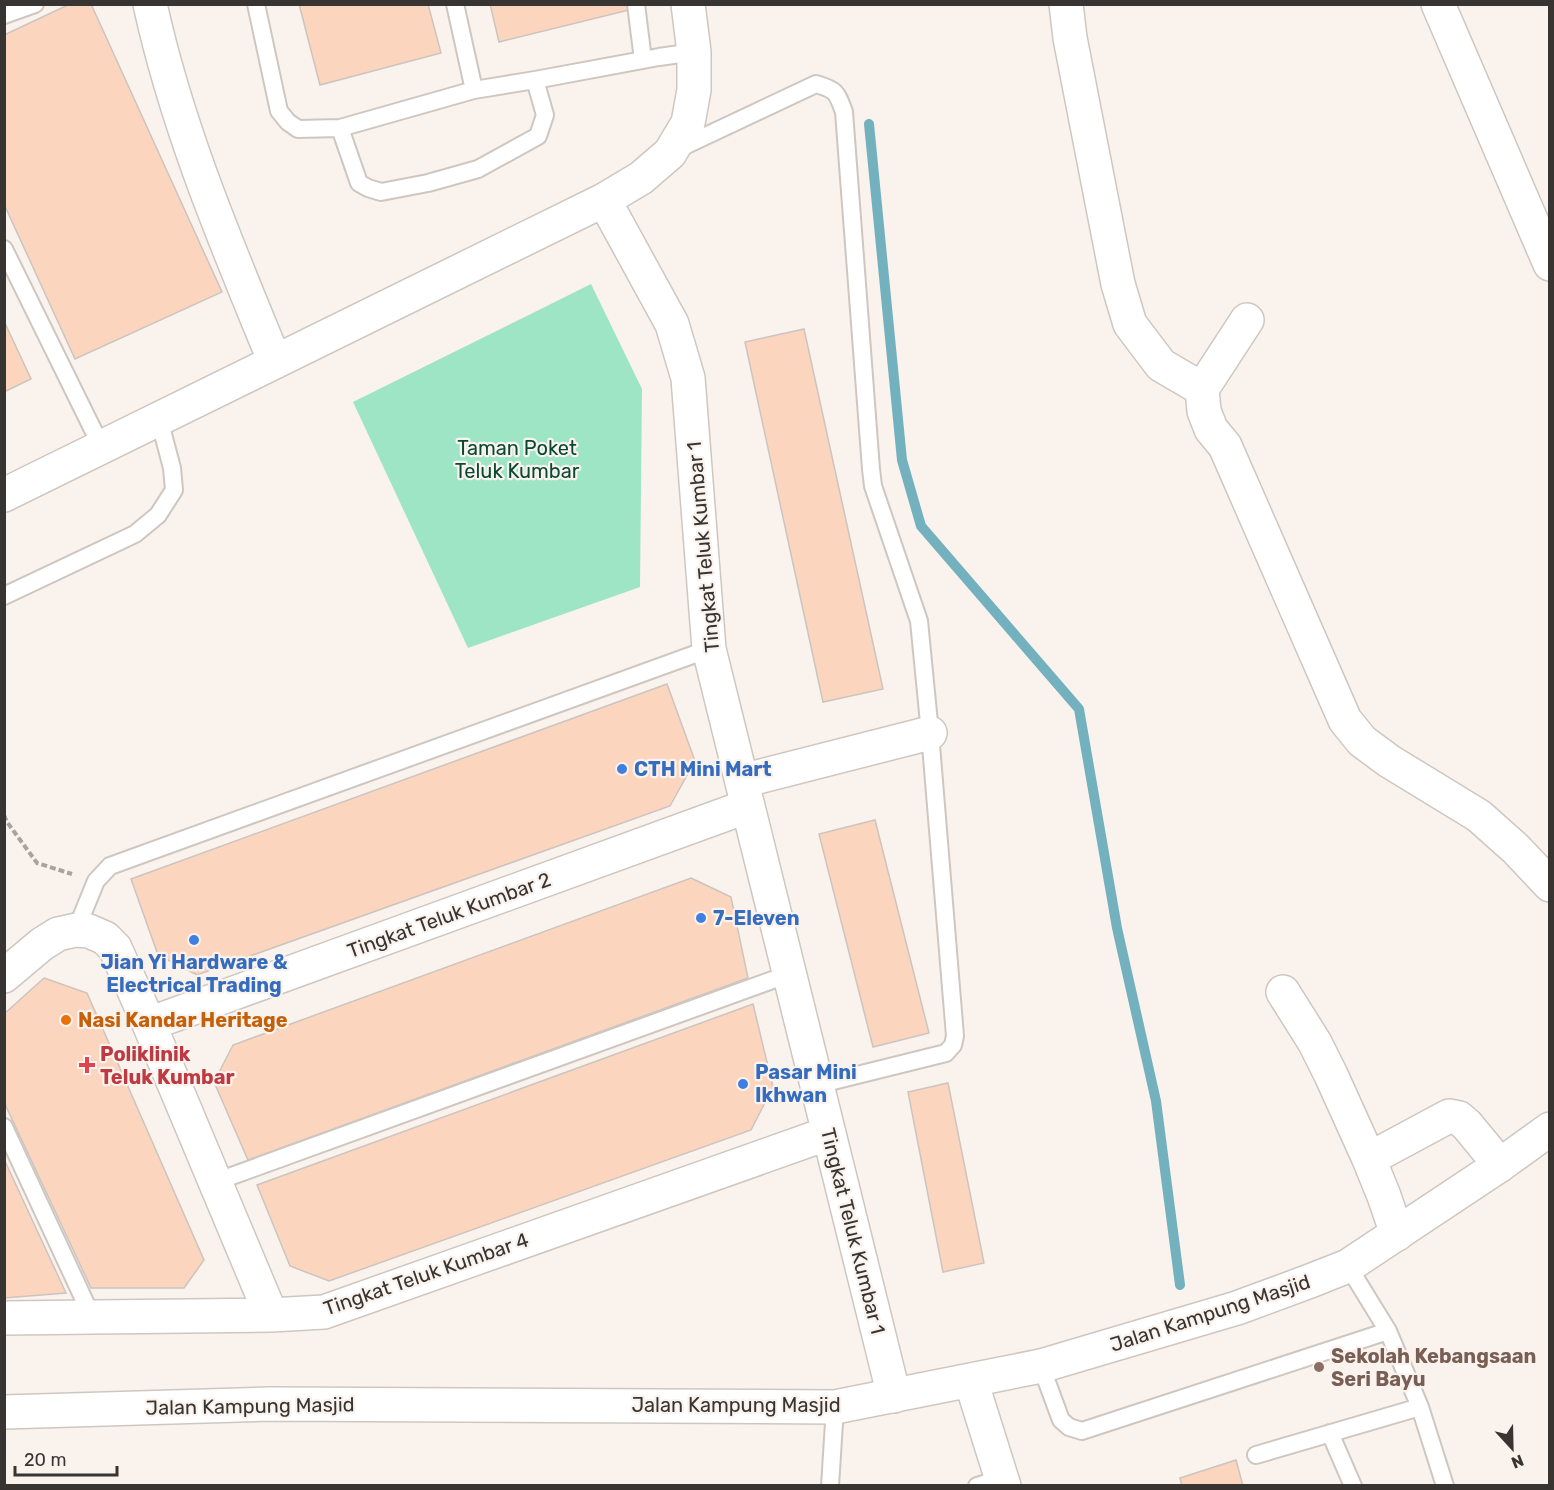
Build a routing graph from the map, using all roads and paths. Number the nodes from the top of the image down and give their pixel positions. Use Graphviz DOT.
graph roads {
  1 [pos="35,4"];
  2 [pos="150,4"];
  3 [pos="256,4"];
  4 [pos="454,4"];
  5 [pos="636,4"];
  6 [pos="688,4"];
  7 [pos="1066,4"];
  8 [pos="1438,4"];
  9 [pos="4,15"];
  10 [pos="694,52"];
  11 [pos="643,60"];
  12 [pos="536,80"];
  13 [pos="474,90"];
  14 [pos="340,128"];
  15 [pos="670,153"];
  16 [pos="604,200"];
  17 [pos="4,249"];
  18 [pos="1550,264"];
  19 [pos="1247,320"];
  20 [pos="275,362"];
  21 [pos="1202,389"];
  22 [pos="159,419"];
  23 [pos="102,448"];
  24 [pos="4,495"];
  25 [pos="4,596"];
  26 [pos="709,649"];
  27 [pos="930,733"];
  28 [pos="745,794"];
  29 [pos="4,815"];
  30 [pos="96,881"];
  31 [pos="1550,885"];
  32 [pos="82,930"];
  33 [pos="789,974"];
  34 [pos="4,976"];
  35 [pos="1283,992"];
  36 [pos="149,1024"];
  37 [pos="817,1085"];
  38 [pos="4,1127"];
  39 [pos="1550,1129"];
  40 [pos="829,1133"];
  41 [pos="1370,1159"];
  42 [pos="1500,1165"];
  43 [pos="215,1182"];
  44 [pos="1397,1234"];
  45 [pos="1348,1266"];
  46 [pos="271,1315"];
  47 [pos="92,1317"];
  48 [pos="4,1318"];
  49 [pos="1388,1331"];
  50 [pos="1041,1366"];
  51 [pos="971,1381"];
  52 [pos="894,1396"];
  53 [pos="835,1407"];
  54 [pos="1420,1407"];
  55 [pos="4,1412"];
  56 [pos="1330,1433"];
  57 [pos="1256,1455"];
  58 [pos="995,1483"];
  59 [pos="830,1485"];
  60 [pos="1353,1485"];
  61 [pos="1445,1485"];
  1 -- 9 [label="lane"];
  2 -- 20 [label="street"];
  3 -- 14 [label="lane"];
  4 -- 13 [label="lane"];
  5 -- 11 [label="lane"];
  6 -- 10 [label="street"];
  7 -- 21 [label="street"];
  8 -- 18 [label="street"];
  10 -- 11 [label="lane"];
  10 -- 15 [label="street"];
  11 -- 12 [label="lane"];
  12 -- 13 [label="lane"];
  12 -- 14 [label="lane"];
  13 -- 14 [label="lane"];
  15 -- 16 [label="street"];
  15 -- 27 [label="lane"];
  16 -- 20 [label="street"];
  16 -- 26 [label="street, Tingkat Teluk Kumbar 1"];
  17 -- 23 [label="lane"];
  19 -- 21 [label="street"];
  20 -- 22 [label="street"];
  21 -- 31 [label="street"];
  22 -- 23 [label="street"];
  22 -- 25 [label="lane"];
  23 -- 24 [label="street"];
  26 -- 28 [label="street, Tingkat Teluk Kumbar 1"];
  26 -- 30 [label="lane"];
  27 -- 28 [label="street, Tingkat Teluk Kumbar 2"];
  27 -- 37 [label="lane"];
  28 -- 33 [label="street, Tingkat Teluk Kumbar 1"];
  28 -- 36 [label="street, Tingkat Teluk Kumbar 2"];
  29 -- 30 [label="path"];
  30 -- 32 [label="lane"];
  32 -- 34 [label="street"];
  32 -- 36 [label="street"];
  33 -- 37 [label="street, Tingkat Teluk Kumbar 1"];
  33 -- 43 [label="lane"];
  35 -- 41 [label="street"];
  36 -- 43 [label="street"];
  37 -- 40 [label="street, Tingkat Teluk Kumbar 1"];
  38 -- 47 [label="lane"];
  39 -- 42 [label="street, Jalan Kampung Masjid"];
  40 -- 46 [label="street, Tingkat Teluk Kumbar 4"];
  40 -- 52 [label="street, Tingkat Teluk Kumbar 1"];
  41 -- 42 [label="street"];
  41 -- 44 [label="street"];
  42 -- 44 [label="street, Jalan Kampung Masjid"];
  43 -- 46 [label="street"];
  44 -- 45 [label="street, Jalan Kampung Masjid"];
  45 -- 49 [label="lane"];
  45 -- 50 [label="street, Jalan Kampung Masjid"];
  46 -- 47 [label="street, Tingkat Teluk Kumbar 4"];
  47 -- 48 [label="street, Tingkat Teluk Kumbar 4"];
  49 -- 50 [label="lane"];
  49 -- 54 [label="lane"];
  50 -- 51 [label="street, Jalan Kampung Masjid"];
  51 -- 52 [label="street, Jalan Kampung Masjid"];
  51 -- 58 [label="street"];
  52 -- 53 [label="street, Jalan Kampung Masjid"];
  53 -- 55 [label="street, Jalan Kampung Masjid"];
  53 -- 59 [label="lane"];
  54 -- 56 [label="lane"];
  54 -- 61 [label="lane"];
  56 -- 57 [label="lane"];
  56 -- 60 [label="lane"];
}
